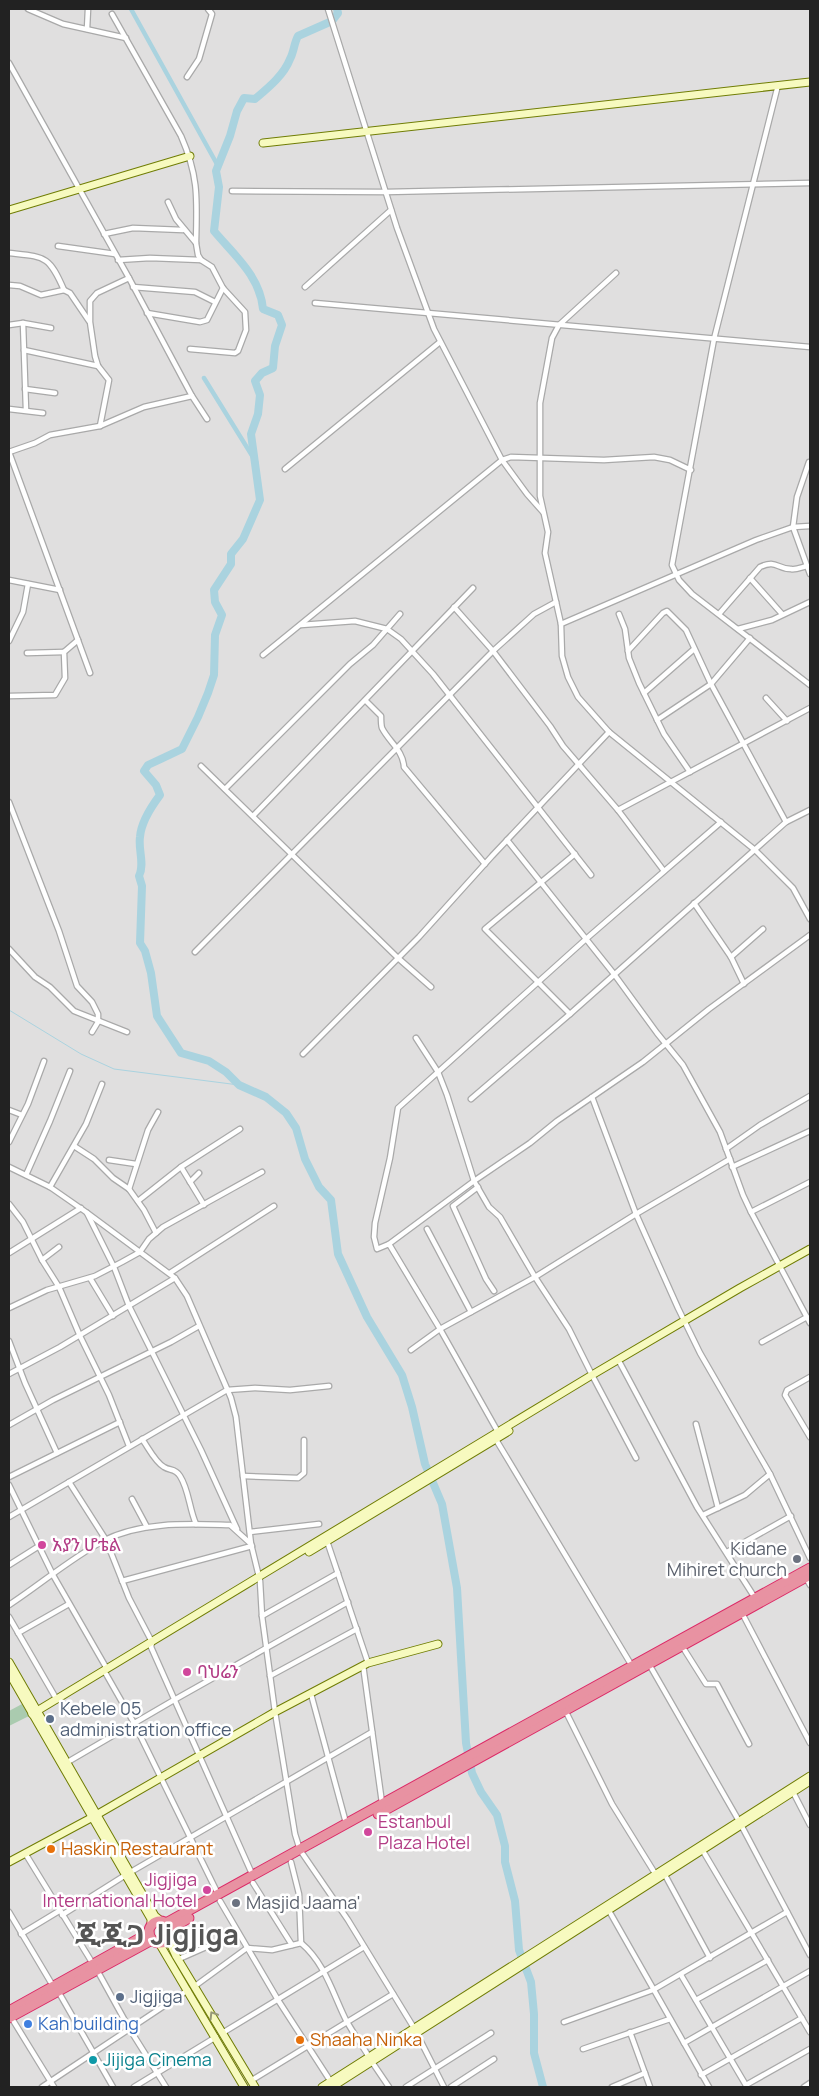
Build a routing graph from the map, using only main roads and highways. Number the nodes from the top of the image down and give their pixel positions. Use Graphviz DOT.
graph roads {
  1 [pos="810,82"];
  2 [pos="264,143"];
  3 [pos="190,156"];
  4 [pos="9,210"];
  5 [pos="810,1249"];
  6 [pos="810,1254"];
  7 [pos="780,1267"];
  8 [pos="684,1322"];
  9 [pos="592,1377"];
  10 [pos="406,1490"];
  11 [pos="810,1568"];
  12 [pos="259,1579"];
  13 [pos="809,1579"];
  14 [pos="438,1644"];
  15 [pos="648,1661"];
  16 [pos="9,1662"];
  17 [pos="107,1671"];
  18 [pos="9,1673"];
  19 [pos="35,1714"];
  20 [pos="479,1754"];
  21 [pos="452,1769"];
  22 [pos="810,1776"];
  23 [pos="810,1781"];
  24 [pos="93,1816"];
  25 [pos="740,1824"];
  26 [pos="302,1852"];
  27 [pos="9,1862"];
  28 [pos="127,1874"];
  29 [pos="253,1879"];
  30 [pos="608,1908"];
  31 [pos="167,1927"];
  32 [pos="153,1935"];
  33 [pos="192,1988"];
  34 [pos="10,2015"];
  35 [pos="242,2086"];
  36 [pos="333,2086"];
  37 [pos="256,2087"];
  38 [pos="322,2087"];
  1 -- 2 [label="main road"];
  3 -- 4 [label="main road"];
  5 -- 7 [label="main road"];
  6 -- 7 [label="main road"];
  7 -- 8 [label="main road"];
  8 -- 9 [label="main road"];
  8 -- 9 [label="main road"];
  9 -- 10 [label="main road"];
  10 -- 12 [label="main road"];
  10 -- 12 [label="main road"];
  11 -- 15 [label="highway"];
  12 -- 17 [label="main road"];
  13 -- 15 [label="highway"];
  14 -- 24 [label="main road"];
  15 -- 20 [label="highway"];
  15 -- 20 [label="highway"];
  16 -- 19 [label="main road"];
  17 -- 19 [label="main road"];
  17 -- 19 [label="main road"];
  18 -- 19 [label="main road"];
  19 -- 24 [label="main road"];
  19 -- 24 [label="main road"];
  20 -- 21 [label="highway"];
  21 -- 26 [label="highway"];
  21 -- 26 [label="highway"];
  22 -- 25 [label="main road"];
  23 -- 25 [label="main road"];
  24 -- 27 [label="main road"];
  24 -- 28 [label="main road"];
  25 -- 30 [label="main road"];
  25 -- 30 [label="main road"];
  26 -- 29 [label="highway"];
  26 -- 29 [label="highway"];
  28 -- 31 [label="main road"];
  28 -- 32 [label="main road"];
  29 -- 31 [label="highway"];
  30 -- 36 [label="main road"];
  31 -- 32 [label="highway"];
  31 -- 32 [label="highway"];
  31 -- 33 [label="main road"];
  32 -- 33 [label="main road"];
  32 -- 34 [label="highway"];
  33 -- 35 [label="main road"];
  37 -- 33 [label="main road, one-way"];
  36 -- 38 [label="main road"];
}
